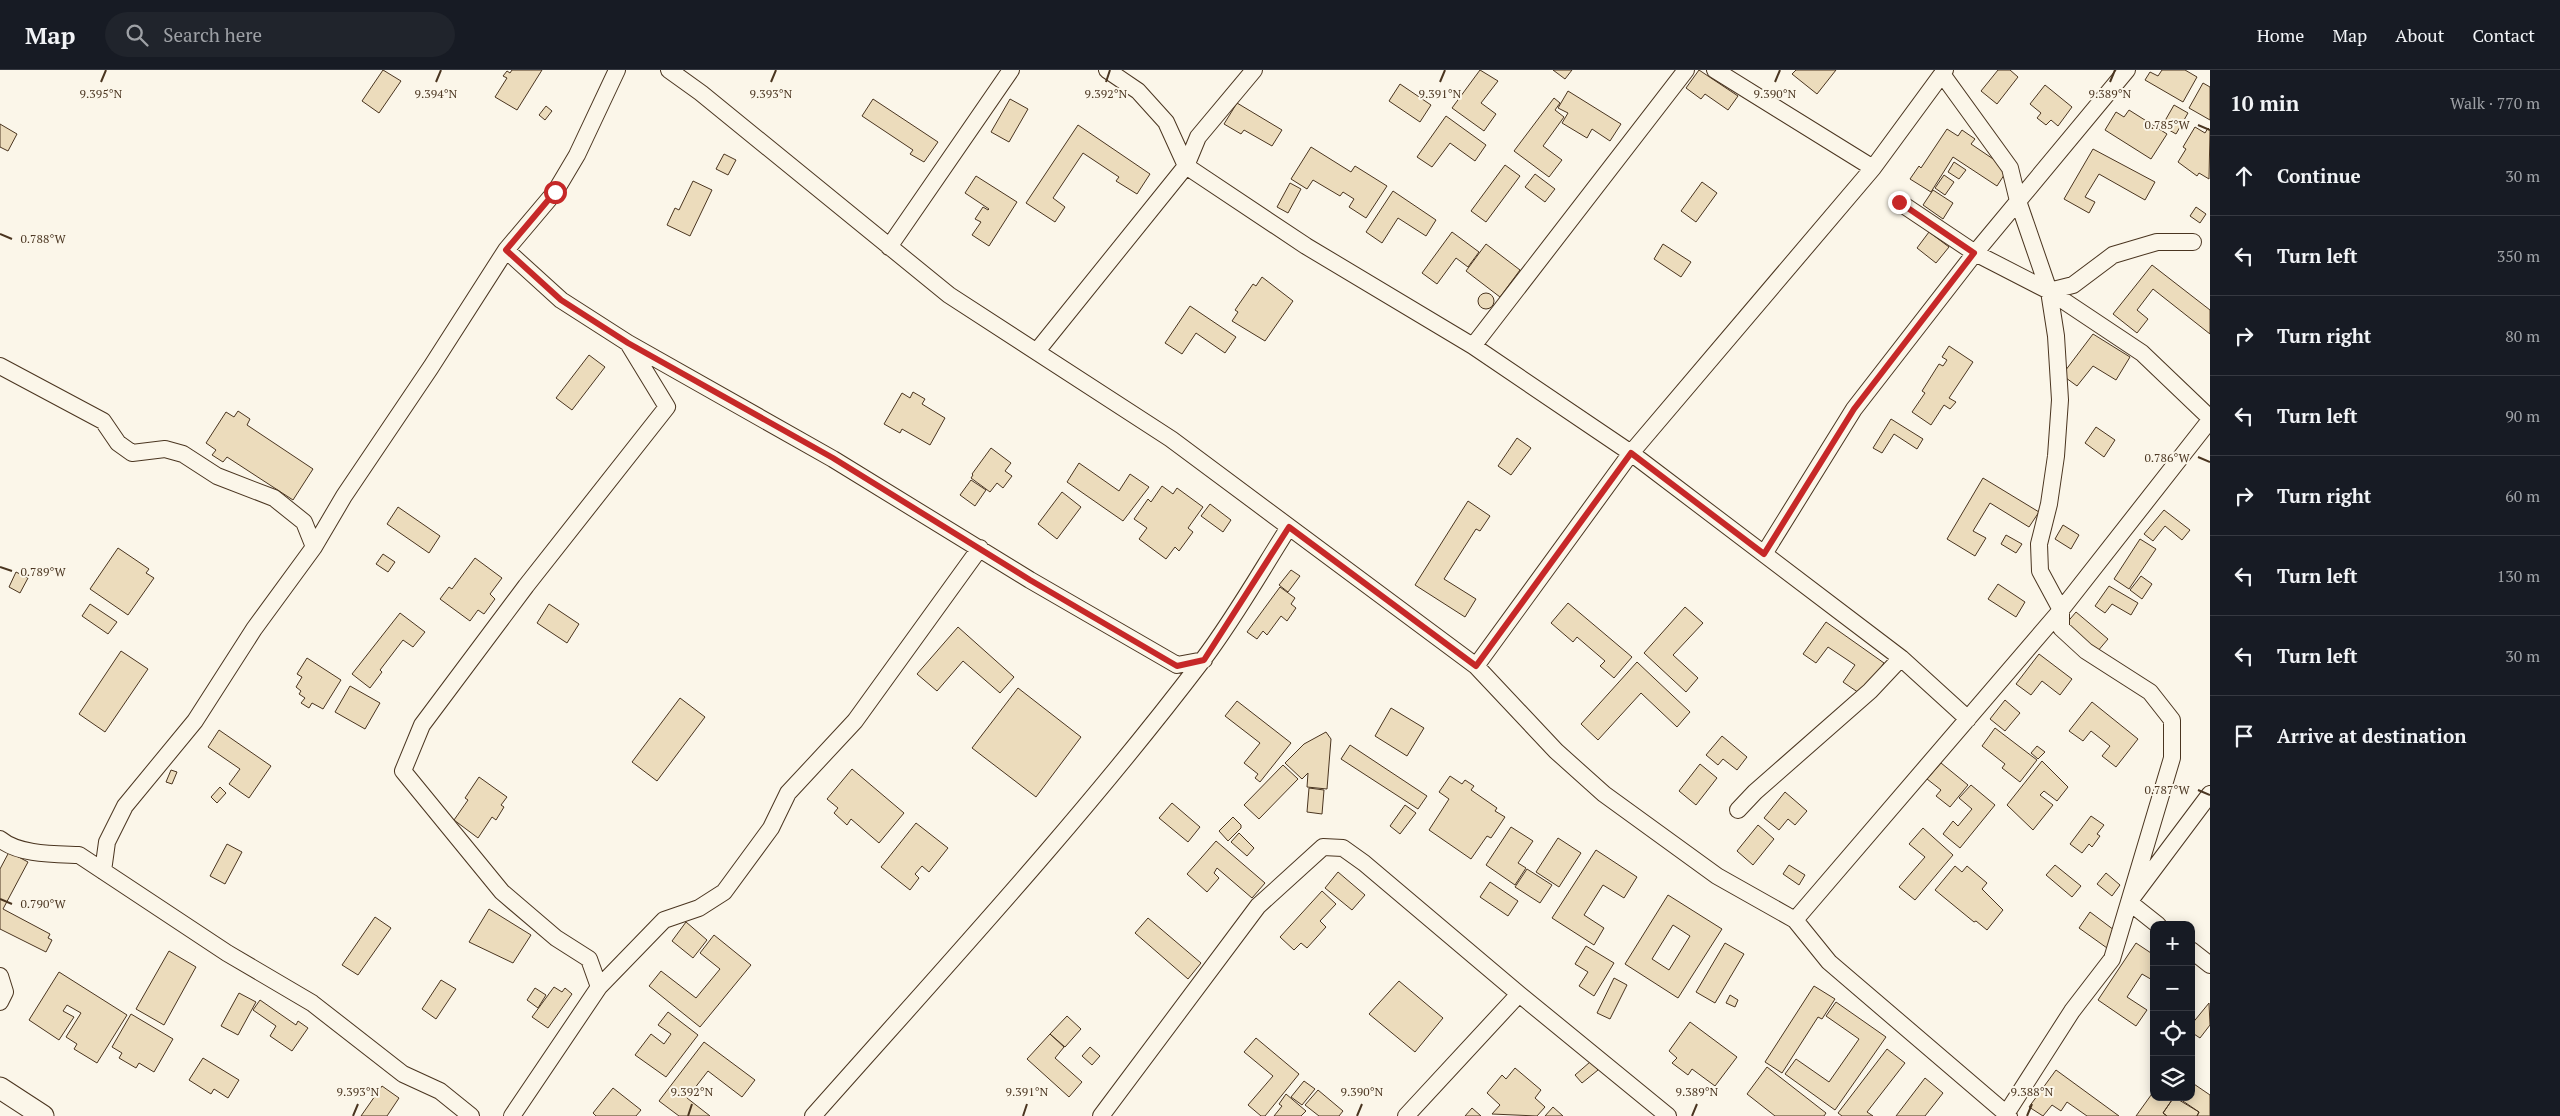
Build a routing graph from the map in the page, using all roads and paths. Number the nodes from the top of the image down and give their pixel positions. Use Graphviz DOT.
graph roads {
  1 [pos="617,70"];
  2 [pos="669,70"];
  3 [pos="1011,70"];
  4 [pos="1107,70"];
  5 [pos="1254,70"];
  6 [pos="1686,70"];
  7 [pos="1715,70"];
  8 [pos="2127,70"];
  9 [pos="1943,72"];
  10 [pos="1186,166"];
  11 [pos="1872,168"];
  12 [pos="2018,201"];
  13 [pos="1899,202"];
  14 [pos="2193,242"];
  15 [pos="889,247"];
  16 [pos="506,250"];
  17 [pos="1974,253"];
  18 [pos="2049,291"];
  19 [pos="628,343"];
  20 [pos="1473,346"];
  21 [pos="1037,352"];
  22 [pos="0,366"];
  23 [pos="2210,419"];
  24 [pos="1631,453"];
  25 [pos="1289,527"];
  26 [pos="314,547"];
  27 [pos="980,548"];
  28 [pos="1764,554"];
  29 [pos="2061,610"];
  30 [pos="1901,658"];
  31 [pos="1204,660"];
  32 [pos="1476,666"];
  33 [pos="1968,719"];
  34 [pos="2210,794"];
  35 [pos="1738,810"];
  36 [pos="0,839"];
  37 [pos="103,871"];
  38 [pos="2129,902"];
  39 [pos="1795,920"];
  40 [pos="2153,921"];
  41 [pos="2195,953"];
  42 [pos="2210,965"];
  43 [pos="0,976"];
  44 [pos="599,987"];
  45 [pos="1519,994"];
  46 [pos="0,1002"];
  47 [pos="0,1088"];
  48 [pos="1662,1114"];
  49 [pos="2008,1115"];
  50 [pos="43,1116"];
  51 [pos="471,1116"];
  52 [pos="512,1116"];
  53 [pos="813,1116"];
  54 [pos="1101,1116"];
  55 [pos="1406,1116"];
  1 -- 16 [label="street"];
  2 -- 15 [label="street"];
  3 -- 15 [label="street"];
  4 -- 10 [label="street"];
  5 -- 10 [label="street"];
  6 -- 20 [label="street"];
  7 -- 11 [label="street"];
  8 -- 12 [label="street"];
  9 -- 11 [label="street"];
  9 -- 12 [label="street"];
  10 -- 20 [label="street"];
  10 -- 21 [label="street"];
  11 -- 24 [label="street"];
  12 -- 17 [label="street"];
  12 -- 18 [label="street"];
  13 -- 17 [label="street"];
  14 -- 18 [label="street"];
  15 -- 21 [label="street"];
  16 -- 19 [label="street"];
  16 -- 26 [label="street"];
  17 -- 18 [label="street"];
  17 -- 28 [label="street"];
  18 -- 23 [label="street"];
  18 -- 29 [label="street"];
  19 -- 27 [label="street"];
  19 -- 44 [label="street"];
  20 -- 24 [label="street"];
  21 -- 25 [label="street"];
  22 -- 26 [label="street"];
  23 -- 29 [label="street"];
  24 -- 28 [label="street"];
  24 -- 32 [label="street"];
  25 -- 31 [label="street"];
  25 -- 32 [label="street"];
  26 -- 37 [label="street"];
  27 -- 31 [label="street"];
  27 -- 44 [label="street"];
  28 -- 30 [label="street"];
  29 -- 33 [label="street"];
  29 -- 38 [label="street"];
  30 -- 33 [label="street"];
  30 -- 35 [label="street"];
  31 -- 53 [label="street"];
  32 -- 39 [label="street"];
  33 -- 39 [label="street"];
  34 -- 38 [label="street"];
  36 -- 37 [label="street"];
  37 -- 51 [label="street"];
  38 -- 40 [label="street"];
  38 -- 49 [label="street"];
  39 -- 49 [label="street"];
  41 -- 42 [label="street"];
  43 -- 46 [label="street"];
  44 -- 52 [label="street"];
  45 -- 48 [label="street"];
  45 -- 54 [label="street"];
  45 -- 55 [label="street"];
  47 -- 50 [label="street"];
}
